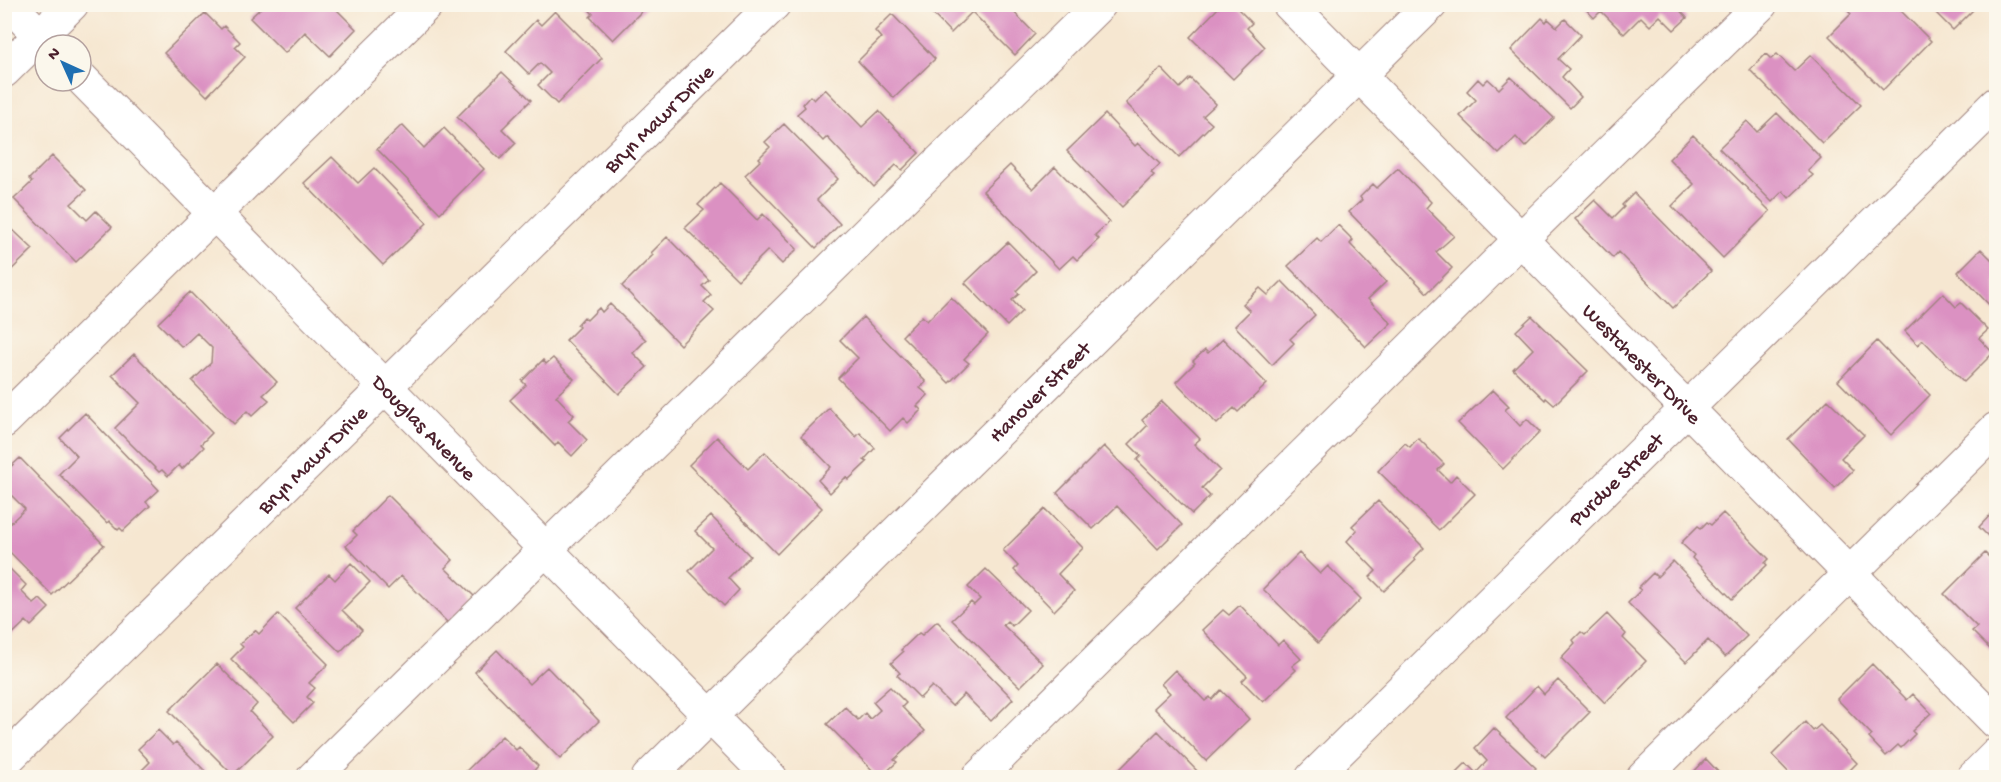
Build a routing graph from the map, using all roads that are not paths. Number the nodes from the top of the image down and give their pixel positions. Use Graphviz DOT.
graph roads {
  1 [pos="9,4"];
  2 [pos="72,4"];
  3 [pos="427,4"];
  4 [pos="774,4"];
  5 [pos="1100,4"];
  6 [pos="1289,4"];
  7 [pos="1431,4"];
  8 [pos="1761,4"];
  9 [pos="36,33"];
  10 [pos="50,33"];
  11 [pos="33,49"];
  12 [pos="4,71"];
  13 [pos="1359,75"];
  14 [pos="93,90"];
  15 [pos="1996,104"];
  16 [pos="215,214"];
  17 [pos="1521,239"];
  18 [pos="386,387"];
  19 [pos="1687,408"];
  20 [pos="4,421"];
  21 [pos="1996,429"];
  22 [pos="546,549"];
  23 [pos="1850,573"];
  24 [pos="710,716"];
  25 [pos="1996,722"];
  26 [pos="1996,755"];
  27 [pos="4,762"];
  28 [pos="313,777"];
  29 [pos="648,777"];
  30 [pos="771,777"];
  31 [pos="978,777"];
  32 [pos="1312,777"];
  33 [pos="1643,777"];
  34 [pos="1973,777"];
  1 -- 9 [label="street"];
  2 -- 10 [label="street"];
  3 -- 16 [label="street"];
  4 -- 18 [label="street, Bryn Mawr Drive"];
  5 -- 22 [label="street"];
  6 -- 13 [label="street, Westchester Drive"];
  7 -- 13 [label="street, Hanover Street"];
  8 -- 17 [label="street"];
  11 -- 12 [label="street"];
  13 -- 17 [label="street, Westchester Drive"];
  13 -- 24 [label="street, Hanover Street"];
  14 -- 16 [label="street, Douglas Avenue"];
  15 -- 19 [label="street, Purdue Street"];
  16 -- 18 [label="street, Douglas Avenue"];
  16 -- 20 [label="street"];
  17 -- 19 [label="street, Westchester Drive"];
  17 -- 31 [label="street"];
  18 -- 22 [label="street, Douglas Avenue"];
  18 -- 27 [label="street, Bryn Mawr Drive"];
  19 -- 23 [label="street, Westchester Drive"];
  19 -- 32 [label="street, Purdue Street"];
  21 -- 23 [label="street"];
  22 -- 24 [label="street, Douglas Avenue"];
  22 -- 28 [label="street"];
  23 -- 25 [label="street, Westchester Drive"];
  23 -- 33 [label="street"];
  24 -- 29 [label="street, Hanover Street"];
  24 -- 30 [label="street, Douglas Avenue"];
  26 -- 34 [label="street"];
}
